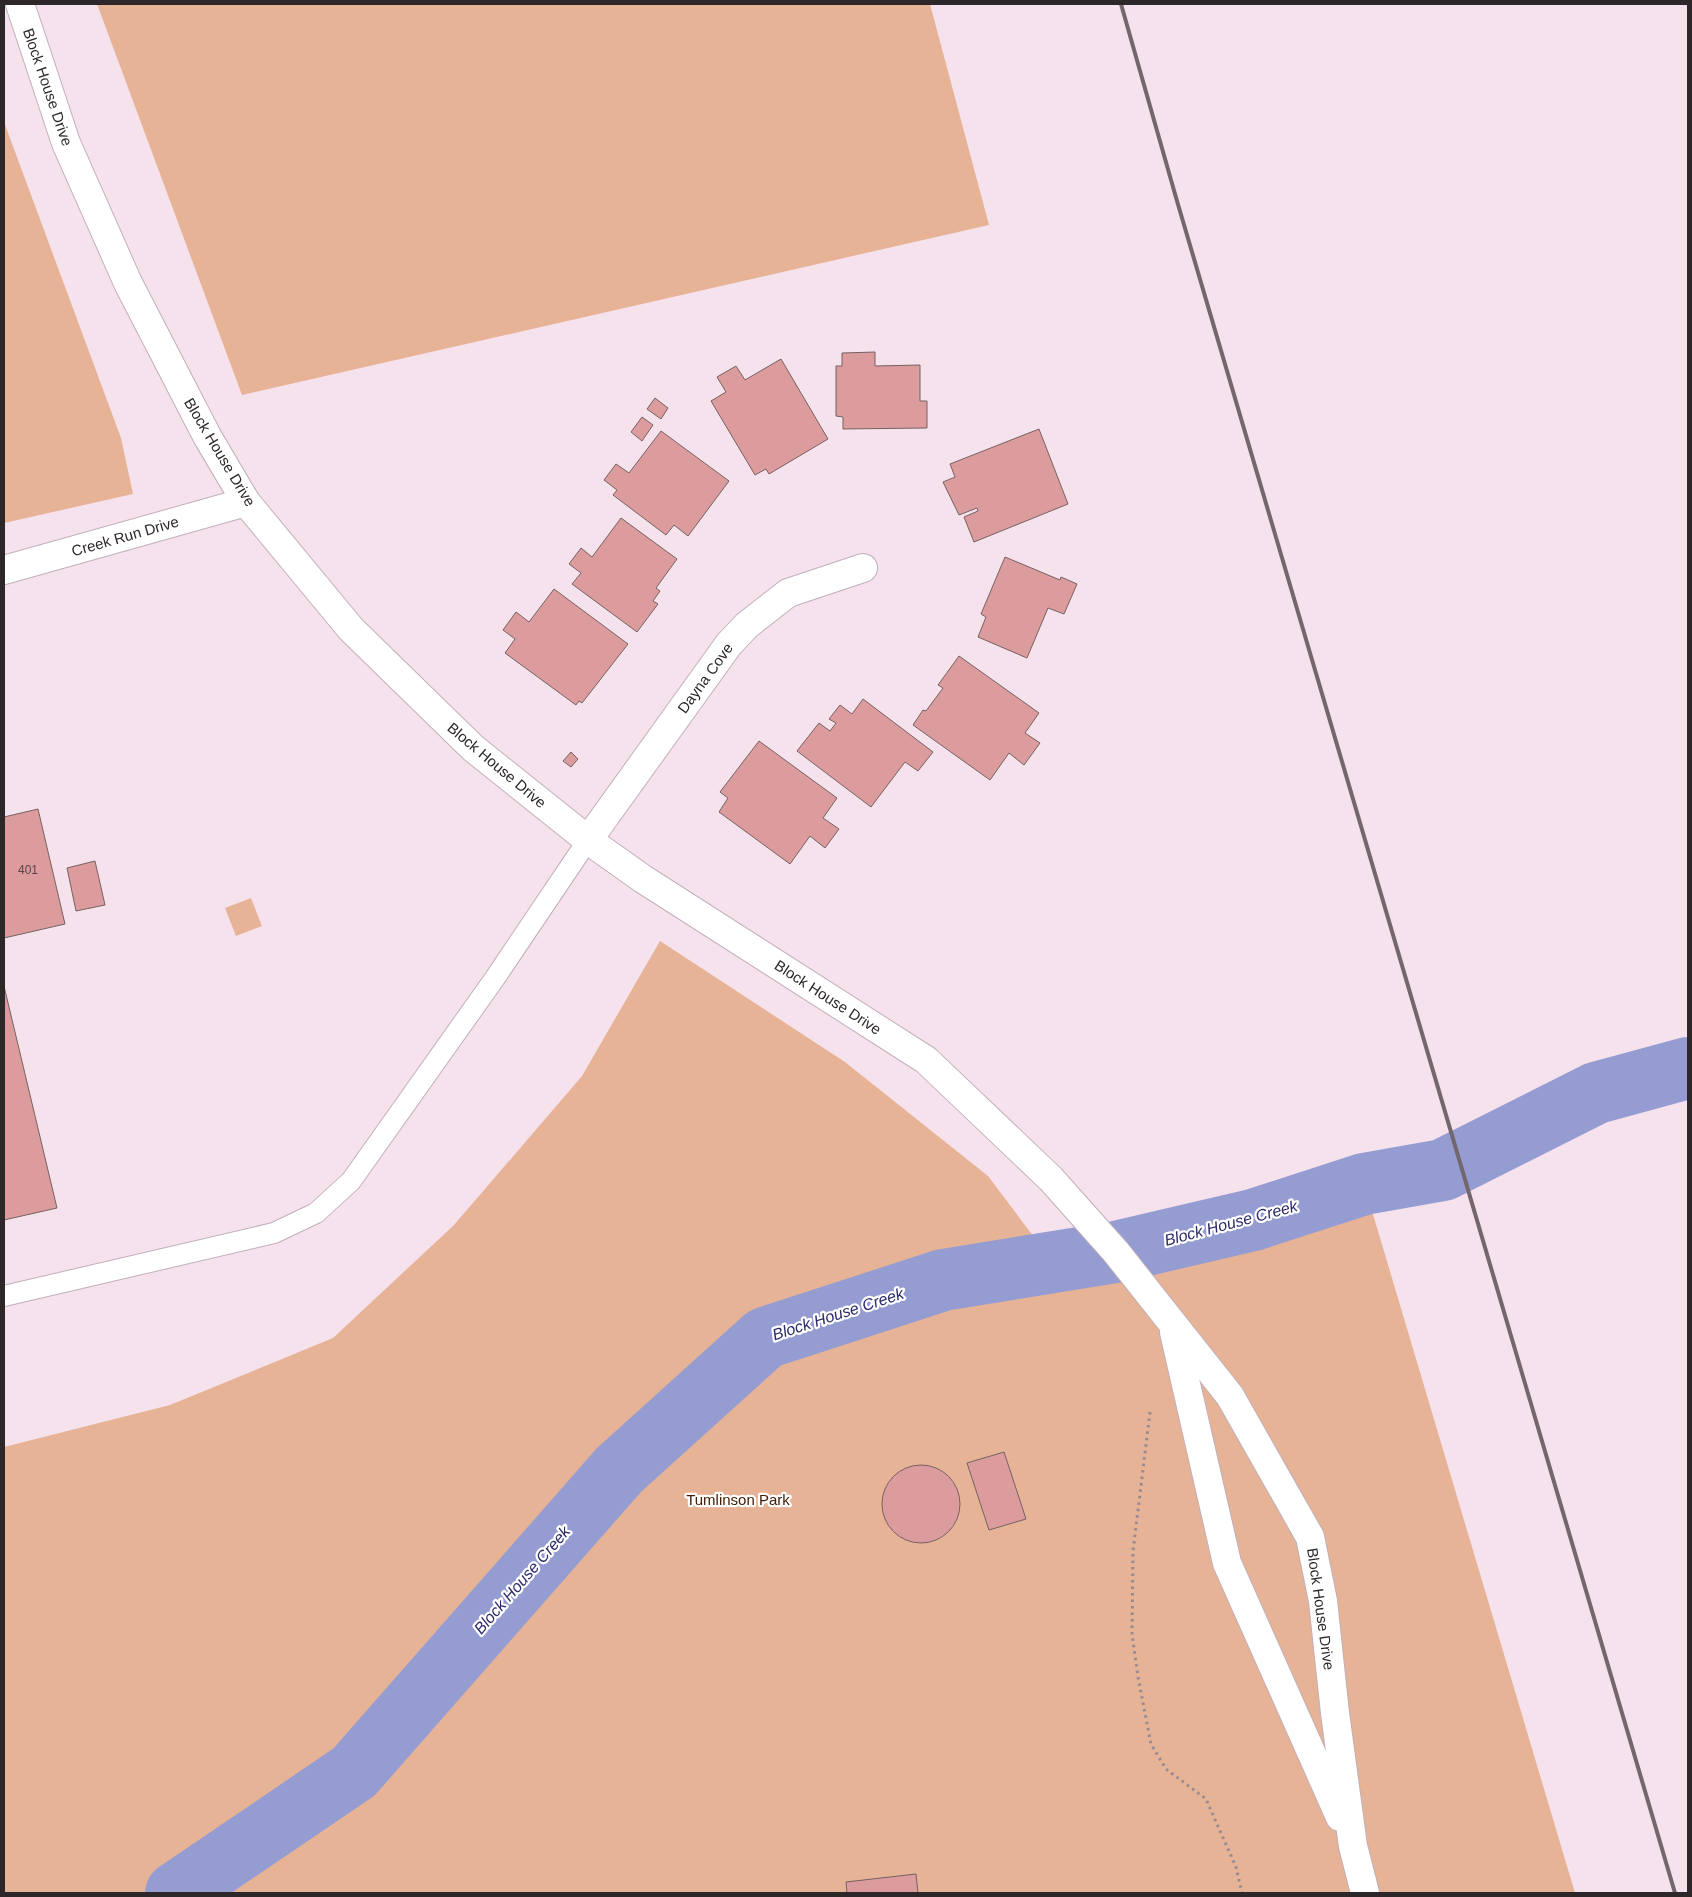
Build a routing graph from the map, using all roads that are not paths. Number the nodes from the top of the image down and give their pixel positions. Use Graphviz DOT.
graph roads {
  1 [pos="20,4"];
  2 [pos="246,502"];
  3 [pos="863,568"];
  4 [pos="4,570"];
  5 [pos="588,840"];
  6 [pos="4,1296"];
  7 [pos="1172,1323"];
  8 [pos="1352,1846"];
  9 [pos="1365,1893"];
  1 -- 2 [label="street, Block House Drive"];
  2 -- 4 [label="street, Creek Run Drive"];
  2 -- 5 [label="street, Block House Drive"];
  3 -- 5 [label="street, Dayna Cove"];
  5 -- 6 [label="lane"];
  5 -- 7 [label="street, Block House Drive"];
  7 -- 8 [label="street, Block House Drive"];
  7 -- 8 [label="street, Block House Drive"];
  8 -- 9 [label="street, Block House Drive"];
}
